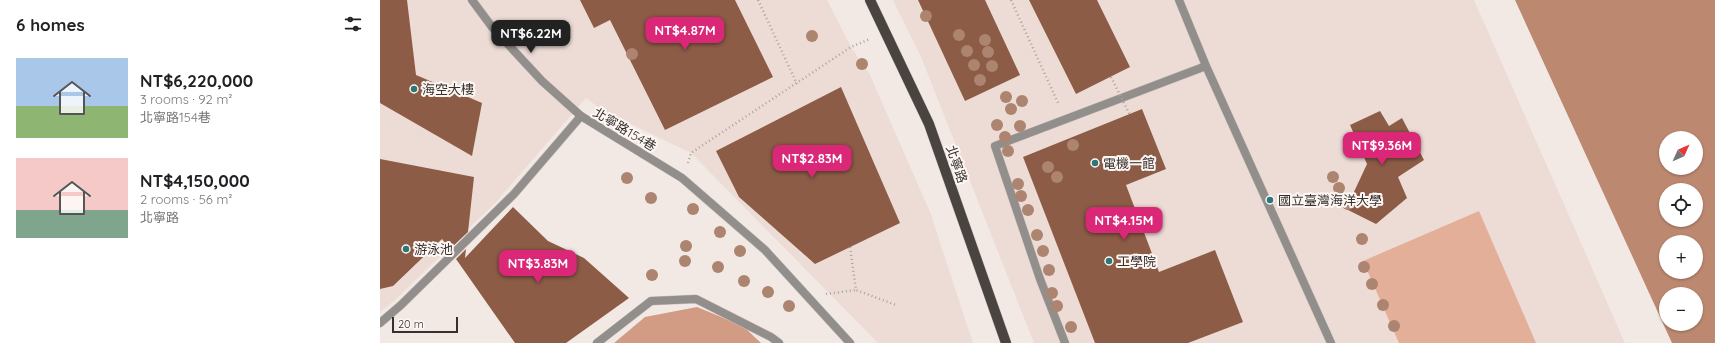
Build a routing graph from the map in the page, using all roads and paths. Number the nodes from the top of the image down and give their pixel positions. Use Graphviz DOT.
graph roads {
  1 [pos="472,0"];
  2 [pos="758,0"];
  3 [pos="870,0"];
  4 [pos="1011,0"];
  5 [pos="1179,0"];
  6 [pos="885,32"];
  7 [pos="1206,66"];
  8 [pos="1110,77"];
  9 [pos="797,84"];
  10 [pos="1130,115"];
  11 [pos="581,116"];
  12 [pos="1066,119"];
  13 [pos="691,154"];
  14 [pos="850,246"];
  15 [pos="856,290"];
  16 [pos="808,297"];
  17 [pos="896,305"];
  18 [pos="380,323"];
  19 [pos="597,343"];
  20 [pos="779,343"];
  21 [pos="850,343"];
  22 [pos="1006,343"];
  23 [pos="1065,343"];
  24 [pos="1331,343"];
  1 -- 11 [label="street"];
  2 -- 9 [label="path"];
  3 -- 6 [label="main road, 北寧路"];
  4 -- 12 [label="path"];
  5 -- 7 [label="street"];
  6 -- 9 [label="path"];
  6 -- 22 [label="main road, 北寧路"];
  7 -- 12 [label="street"];
  7 -- 24 [label="street"];
  8 -- 10 [label="path, bridge"];
  9 -- 13 [label="path"];
  11 -- 16 [label="street, 北寧路154巷"];
  11 -- 18 [label="street, 北寧路154巷"];
  12 -- 23 [label="street"];
  14 -- 15 [label="path"];
  15 -- 16 [label="path"];
  15 -- 17 [label="path"];
  16 -- 21 [label="street, 北寧路154巷"];
  19 -- 20 [label="street"];
}
